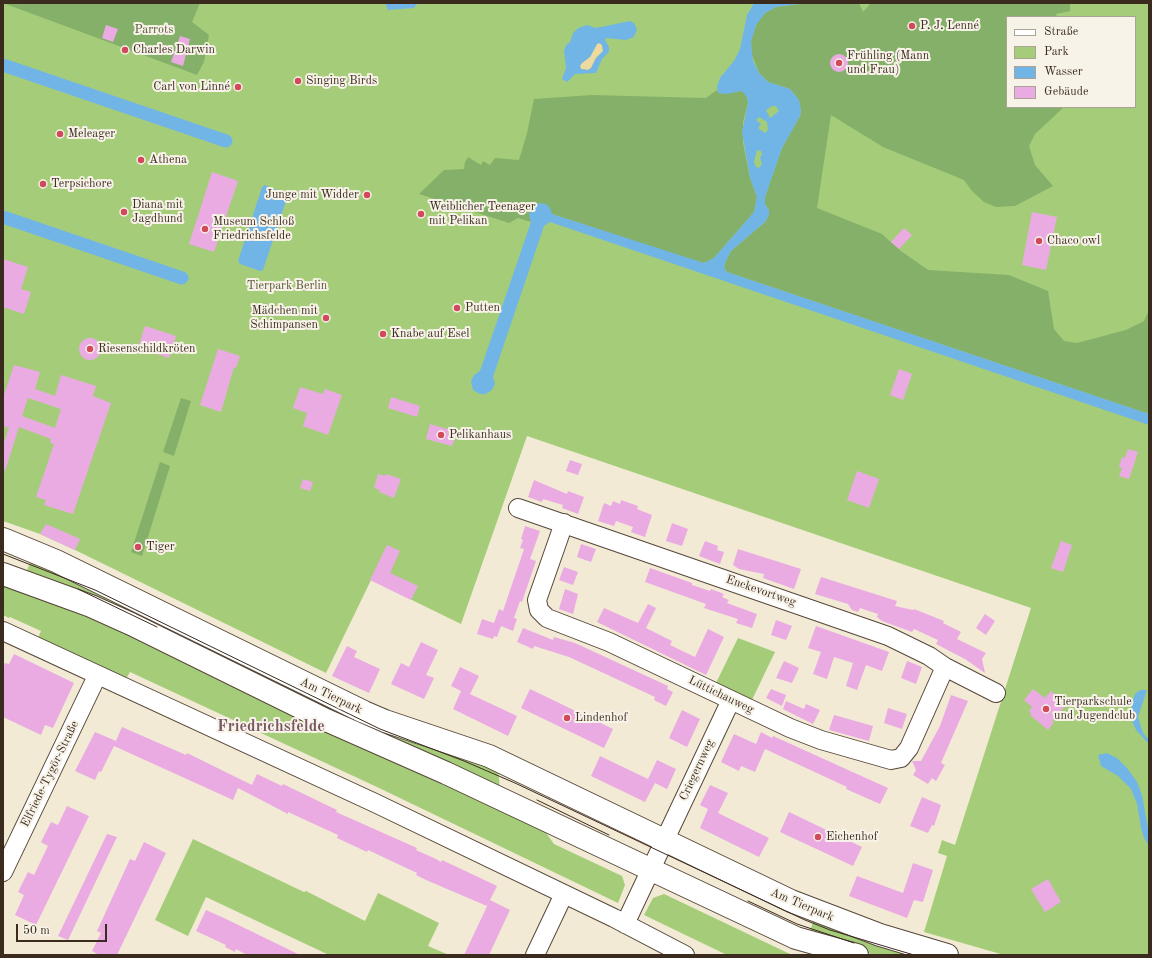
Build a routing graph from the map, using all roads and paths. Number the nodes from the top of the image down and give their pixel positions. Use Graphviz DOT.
graph roads {
  1 [pos="518,508"];
  2 [pos="564,523"];
  3 [pos="3,539"];
  4 [pos="3,574"];
  5 [pos="3,631"];
  6 [pos="945,667"];
  7 [pos="97,676"];
  8 [pos="996,693"];
  9 [pos="731,700"];
  10 [pos="664,840"];
  11 [pos="650,869"];
  12 [pos="3,872"];
  13 [pos="564,894"];
  14 [pos="625,924"];
  15 [pos="535,955"];
  16 [pos="685,955"];
  17 [pos="857,955"];
  18 [pos="947,955"];
  1 -- 2 [label="street, Enckevortweg"];
  2 -- 6 [label="street, Enckevortweg"];
  2 -- 9 [label="street, Lüttichauweg"];
  3 -- 10 [label="main road, Am Tierpark"];
  4 -- 11 [label="main road, Am Tierpark"];
  5 -- 7 [label="street"];
  6 -- 8 [label="street, Enckevortweg"];
  6 -- 9 [label="street, Lüttichauweg"];
  7 -- 12 [label="street, Elfriede-Tygör-Straße"];
  7 -- 13 [label="street"];
  9 -- 10 [label="street, Criegernweg"];
  10 -- 11 [label="street"];
  10 -- 18 [label="main road, Am Tierpark"];
  11 -- 14 [label="street"];
  11 -- 17 [label="main road, Am Tierpark"];
  13 -- 14 [label="street"];
  13 -- 15 [label="street"];
  14 -- 16 [label="street"];
}
